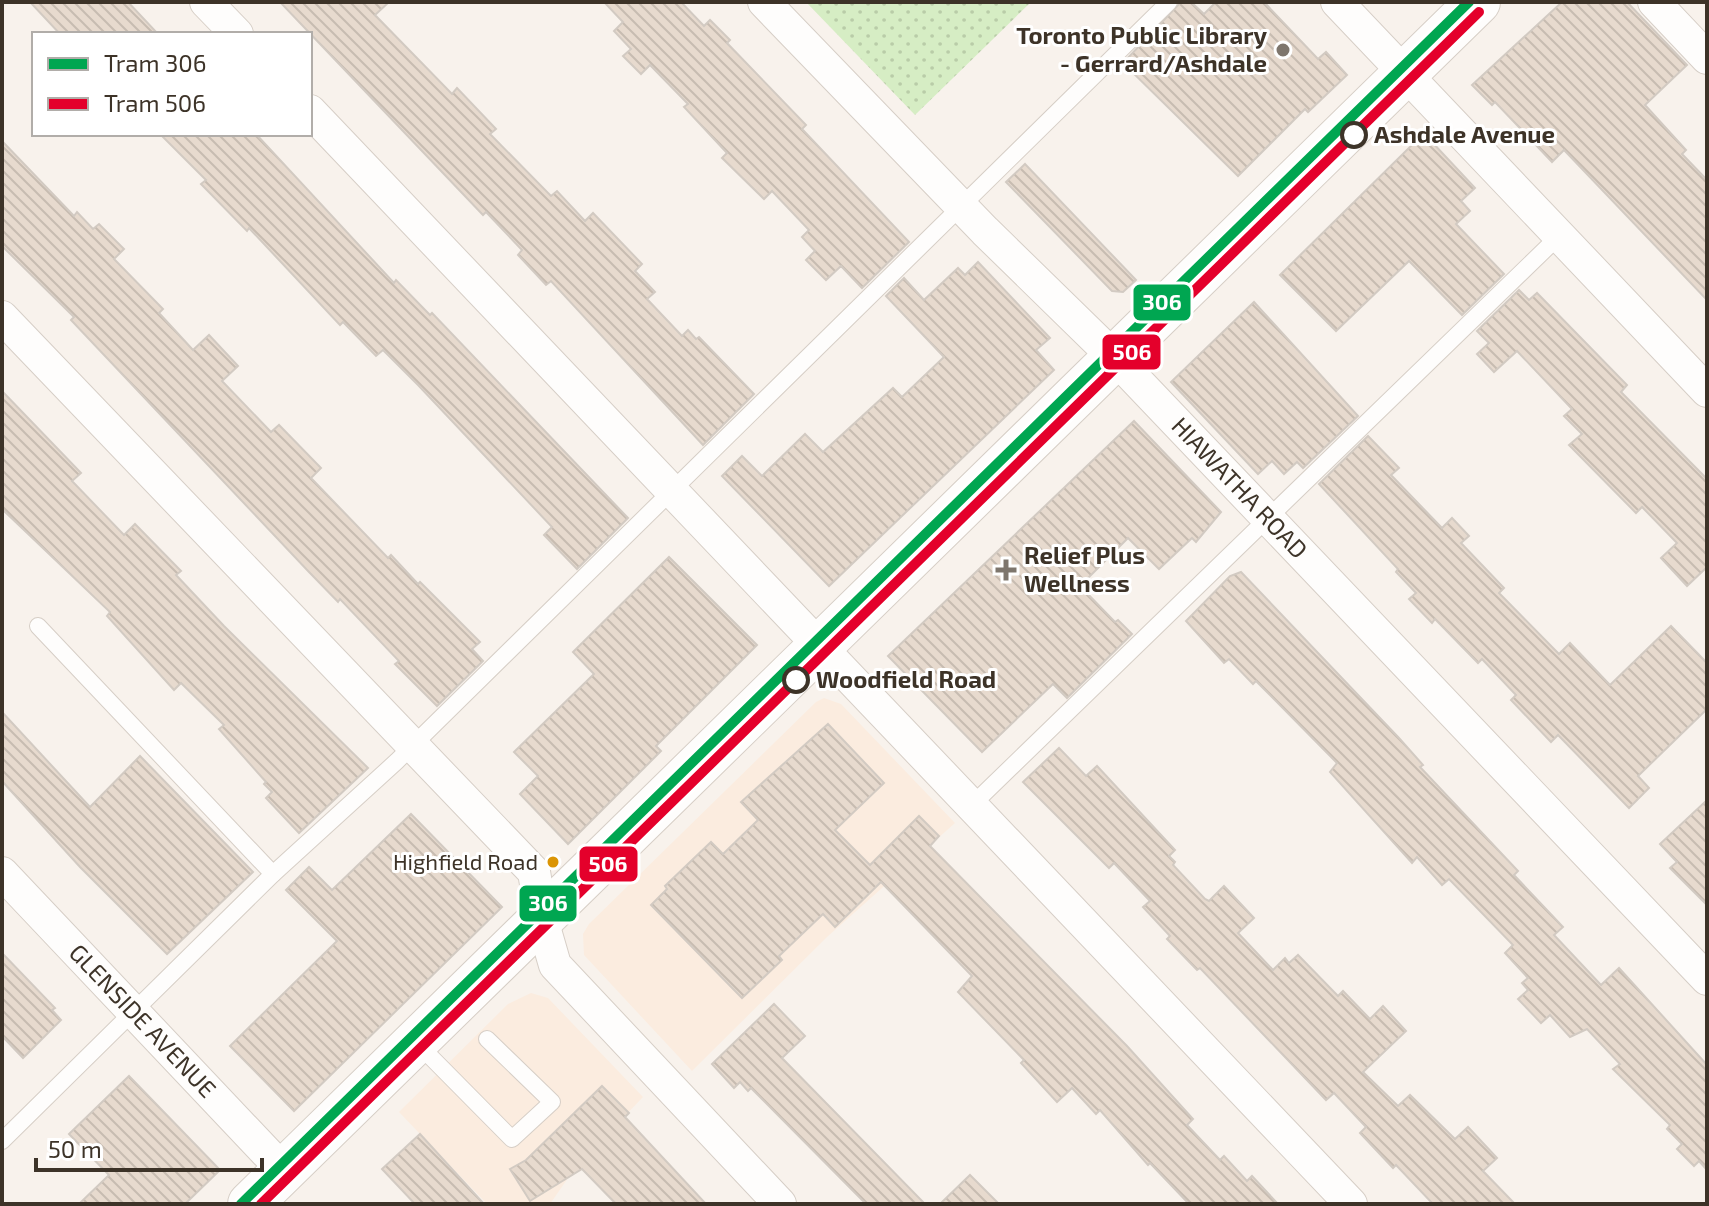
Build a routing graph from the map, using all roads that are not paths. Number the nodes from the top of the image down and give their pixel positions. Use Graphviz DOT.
graph roads {
  1 [pos="206,2"];
  2 [pos="764,2"];
  3 [pos="1169,2"];
  4 [pos="1337,2"];
  5 [pos="1478,2"];
  6 [pos="1654,2"];
  7 [pos="235,32"];
  8 [pos="1705,52"];
  9 [pos="1406,74"];
  10 [pos="312,113"];
  11 [pos="964,207"];
  12 [pos="1560,235"];
  13 [pos="2,317"];
  14 [pos="1115,358"];
  15 [pos="1707,391"];
  16 [pos="672,490"];
  17 [pos="1267,520"];
  18 [pos="38,626"];
  19 [pos="820,645"];
  20 [pos="413,746"];
  21 [pos="971,806"];
  22 [pos="2,873"];
  23 [pos="273,874"];
  24 [pos="542,920"];
  25 [pos="1707,979"];
  26 [pos="134,1013"];
  27 [pos="487,1039"];
  28 [pos="416,1042"];
  29 [pos="2,1141"];
  30 [pos="284,1171"];
  31 [pos="250,1204"];
  32 [pos="780,1204"];
  33 [pos="1351,1204"];
  1 -- 7 [label="street"];
  2 -- 11 [label="street, HIAWATHA ROAD"];
  3 -- 11 [label="lane"];
  4 -- 9 [label="street"];
  5 -- 9 [label="main road"];
  6 -- 8 [label="street"];
  9 -- 12 [label="street"];
  9 -- 14 [label="main road"];
  10 -- 16 [label="street"];
  11 -- 14 [label="street, HIAWATHA ROAD"];
  11 -- 16 [label="lane"];
  12 -- 15 [label="street"];
  12 -- 17 [label="lane"];
  13 -- 20 [label="street"];
  14 -- 17 [label="street, HIAWATHA ROAD"];
  14 -- 19 [label="main road"];
  16 -- 19 [label="street"];
  16 -- 20 [label="lane"];
  17 -- 21 [label="lane"];
  17 -- 25 [label="street, HIAWATHA ROAD"];
  18 -- 23 [label="lane"];
  19 -- 21 [label="street"];
  19 -- 24 [label="main road"];
  20 -- 23 [label="lane"];
  20 -- 24 [label="street"];
  21 -- 33 [label="street"];
  22 -- 26 [label="street, GLENSIDE AVENUE"];
  23 -- 26 [label="lane"];
  24 -- 28 [label="main road"];
  24 -- 32 [label="street"];
  26 -- 29 [label="lane"];
  26 -- 30 [label="street, GLENSIDE AVENUE"];
  27 -- 28 [label="lane"];
  28 -- 30 [label="main road"];
  30 -- 31 [label="main road"];
}
